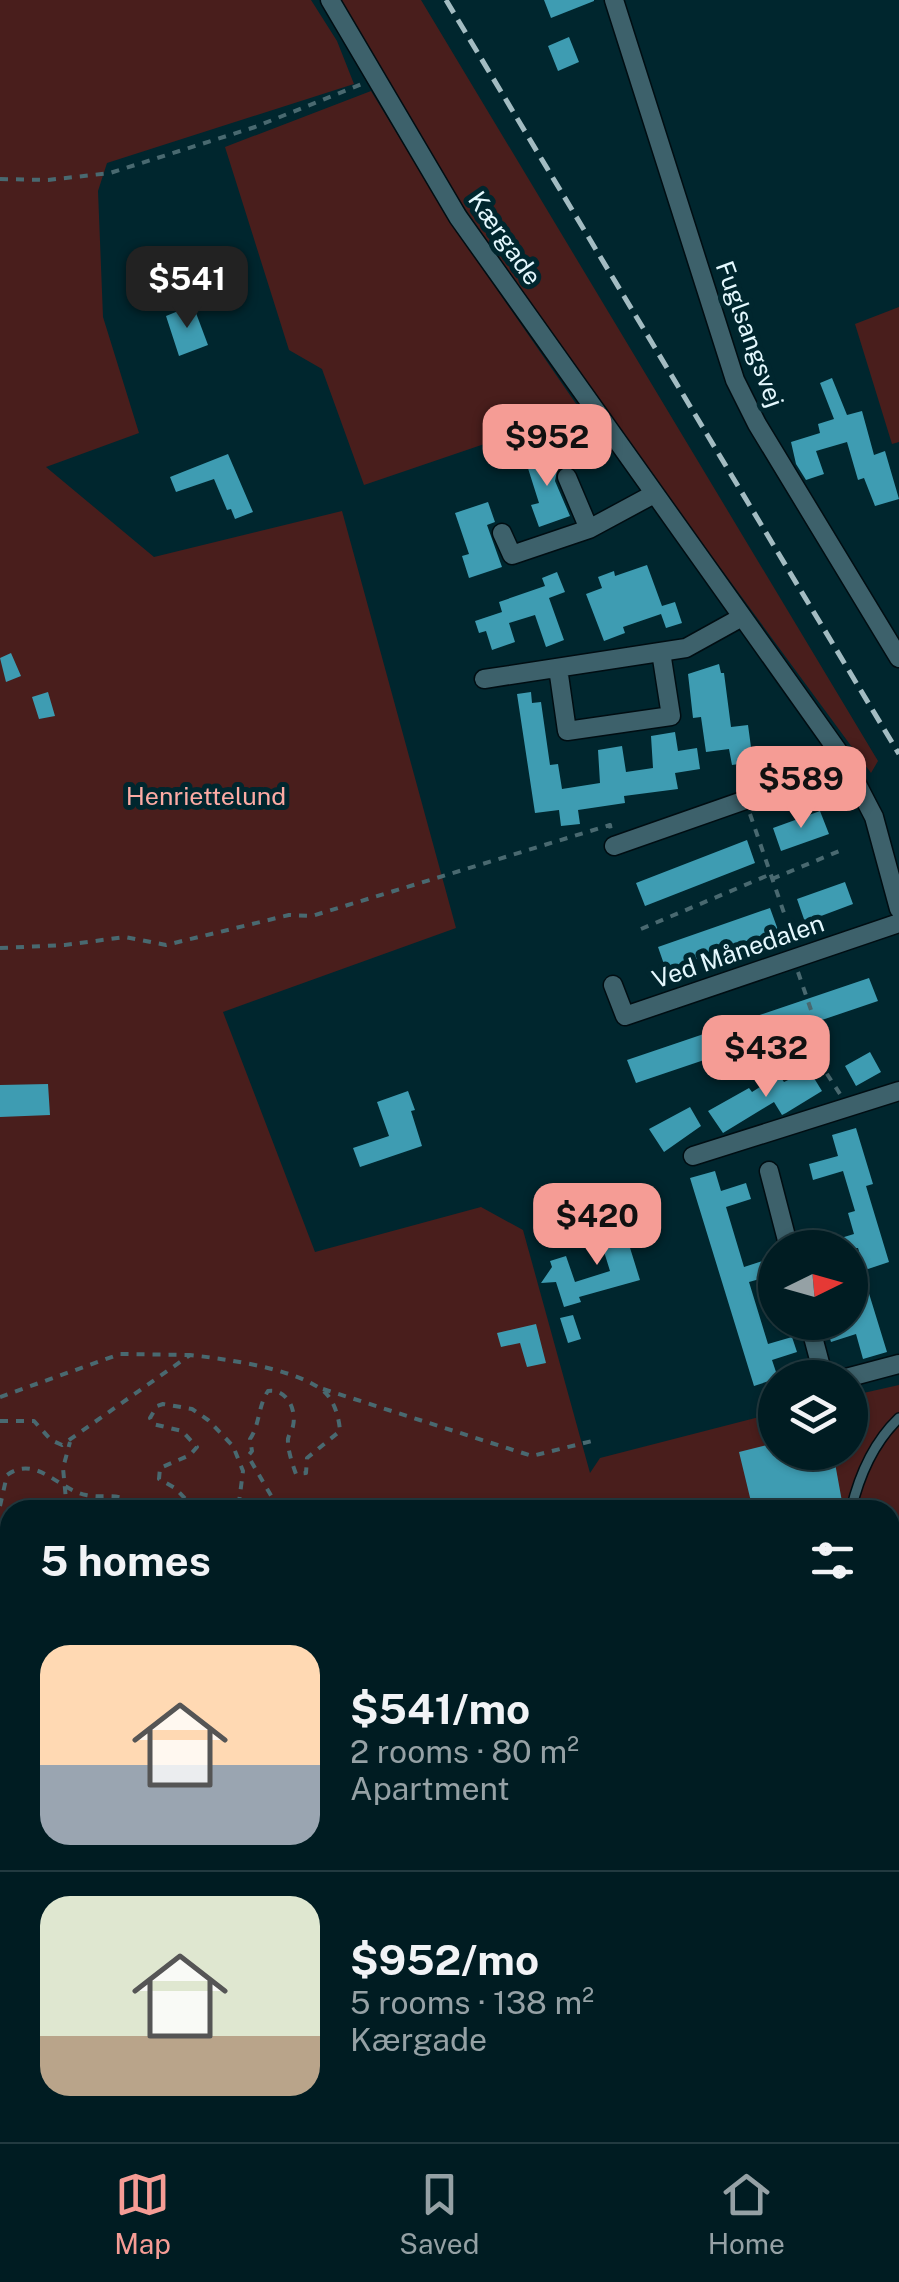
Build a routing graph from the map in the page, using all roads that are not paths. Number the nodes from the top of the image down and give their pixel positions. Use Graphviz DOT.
graph roads {
  1 [pos="330,0"];
  2 [pos="614,0"];
  3 [pos="567,477"];
  4 [pos="654,494"];
  5 [pos="589,529"];
  6 [pos="502,533"];
  7 [pos="742,617"];
  8 [pos="897,651"];
  9 [pos="662,652"];
  10 [pos="558,668"];
  11 [pos="484,679"];
  12 [pos="845,761"];
  13 [pos="614,846"];
  14 [pos="899,909"];
  15 [pos="899,923"];
  16 [pos="613,985"];
  17 [pos="899,1091"];
  18 [pos="693,1156"];
  19 [pos="769,1171"];
  20 [pos="784,1230"];
  21 [pos="899,1364"];
  22 [pos="868,1372"];
  23 [pos="899,1418"];
  24 [pos="853,1500"];
  1 -- 4 [label="street, Kærgade"];
  2 -- 8 [label="street, Fuglsangsvej"];
  3 -- 5 [label="street"];
  4 -- 5 [label="street"];
  4 -- 7 [label="street, Kærgade"];
  5 -- 6 [label="street"];
  7 -- 9 [label="street"];
  7 -- 12 [label="street, Kærgade"];
  9 -- 10 [label="street"];
  9 -- 10 [label="street"];
  10 -- 11 [label="street"];
  12 -- 13 [label="street"];
  12 -- 14 [label="street, Kærgade"];
  15 -- 16 [label="street, Ved Månedalen"];
  17 -- 18 [label="street"];
  19 -- 20 [label="street"];
  21 -- 22 [label="street"];
  23 -- 24 [label="lane"];
}
